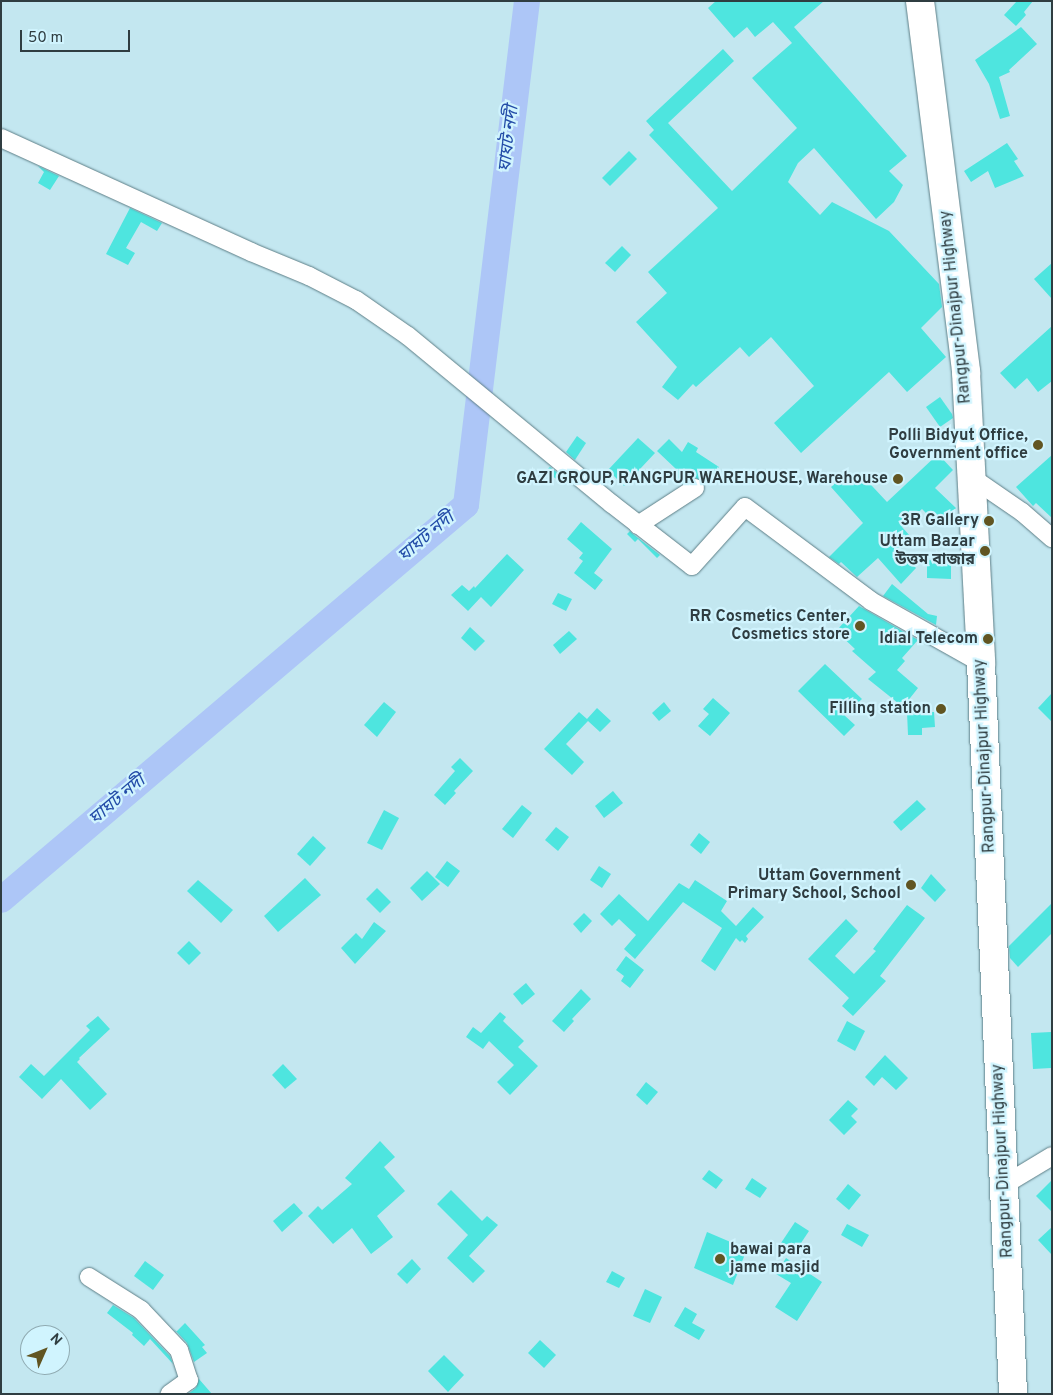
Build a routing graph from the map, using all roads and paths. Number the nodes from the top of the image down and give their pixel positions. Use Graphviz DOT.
graph roads {
  1 [pos="920,1"];
  2 [pos="1,138"];
  3 [pos="971,477"];
  4 [pos="695,488"];
  5 [pos="638,525"];
  6 [pos="1052,538"];
  7 [pos="981,663"];
  8 [pos="1052,1156"];
  9 [pos="1004,1184"];
  10 [pos="89,1277"];
  11 [pos="170,1394"];
  12 [pos="1013,1394"];
  1 -- 3 [label="highway, Rangpur-Dinajpur Highway"];
  2 -- 5 [label="street"];
  3 -- 6 [label="street"];
  3 -- 7 [label="highway, Rangpur-Dinajpur Highway"];
  4 -- 5 [label="street"];
  5 -- 7 [label="street"];
  7 -- 9 [label="highway, Rangpur-Dinajpur Highway"];
  8 -- 9 [label="street"];
  9 -- 12 [label="highway, Rangpur-Dinajpur Highway"];
  10 -- 11 [label="street"];
}
